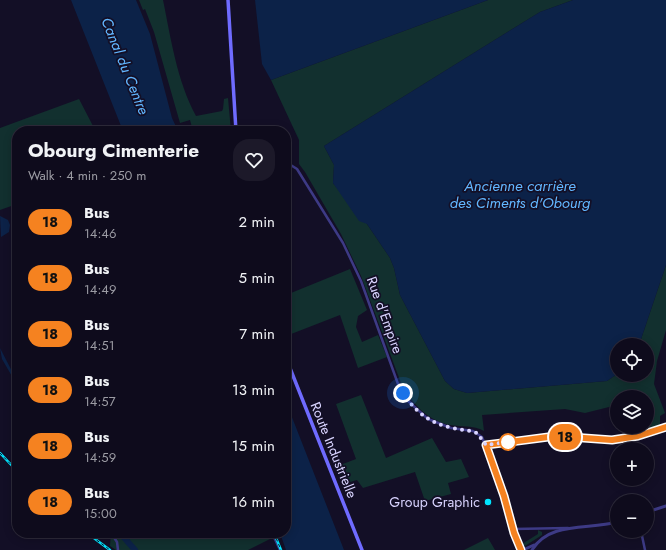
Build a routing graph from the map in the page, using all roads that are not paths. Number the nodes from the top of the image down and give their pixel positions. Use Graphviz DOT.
graph roads {
  1 [pos="228,0"];
  2 [pos="236,126"];
  3 [pos="291,164"];
  4 [pos="291,371"];
  5 [pos="666,427"];
  6 [pos="486,445"];
  7 [pos="666,506"];
  8 [pos="654,510"];
  9 [pos="610,523"];
  10 [pos="543,528"];
  11 [pos="568,528"];
  12 [pos="512,529"];
  13 [pos="546,537"];
  14 [pos="114,538"];
  15 [pos="274,538"];
  16 [pos="642,538"];
  17 [pos="534,545"];
  18 [pos="118,550"];
  19 [pos="280,550"];
  20 [pos="362,550"];
  21 [pos="524,550"];
  22 [pos="532,550"];
  23 [pos="644,550"];
  1 -- 2 [label="main road"];
  3 -- 6 [label="street, Rue d'Empire"];
  4 -- 20 [label="main road, Route Industrielle"];
  5 -- 6 [label="street"];
  6 -- 12 [label="street"];
  7 -- 8 [label="street"];
  9 -- 11 [label="street"];
  10 -- 11 [label="street"];
  10 -- 12 [label="street"];
  10 -- 13 [label="street"];
  11 -- 13 [label="street"];
  12 -- 21 [label="street"];
  13 -- 17 [label="street"];
  14 -- 18 [label="street"];
  15 -- 19 [label="street"];
  16 -- 23 [label="street"];
  17 -- 21 [label="street"];
  17 -- 22 [label="street"];
}
